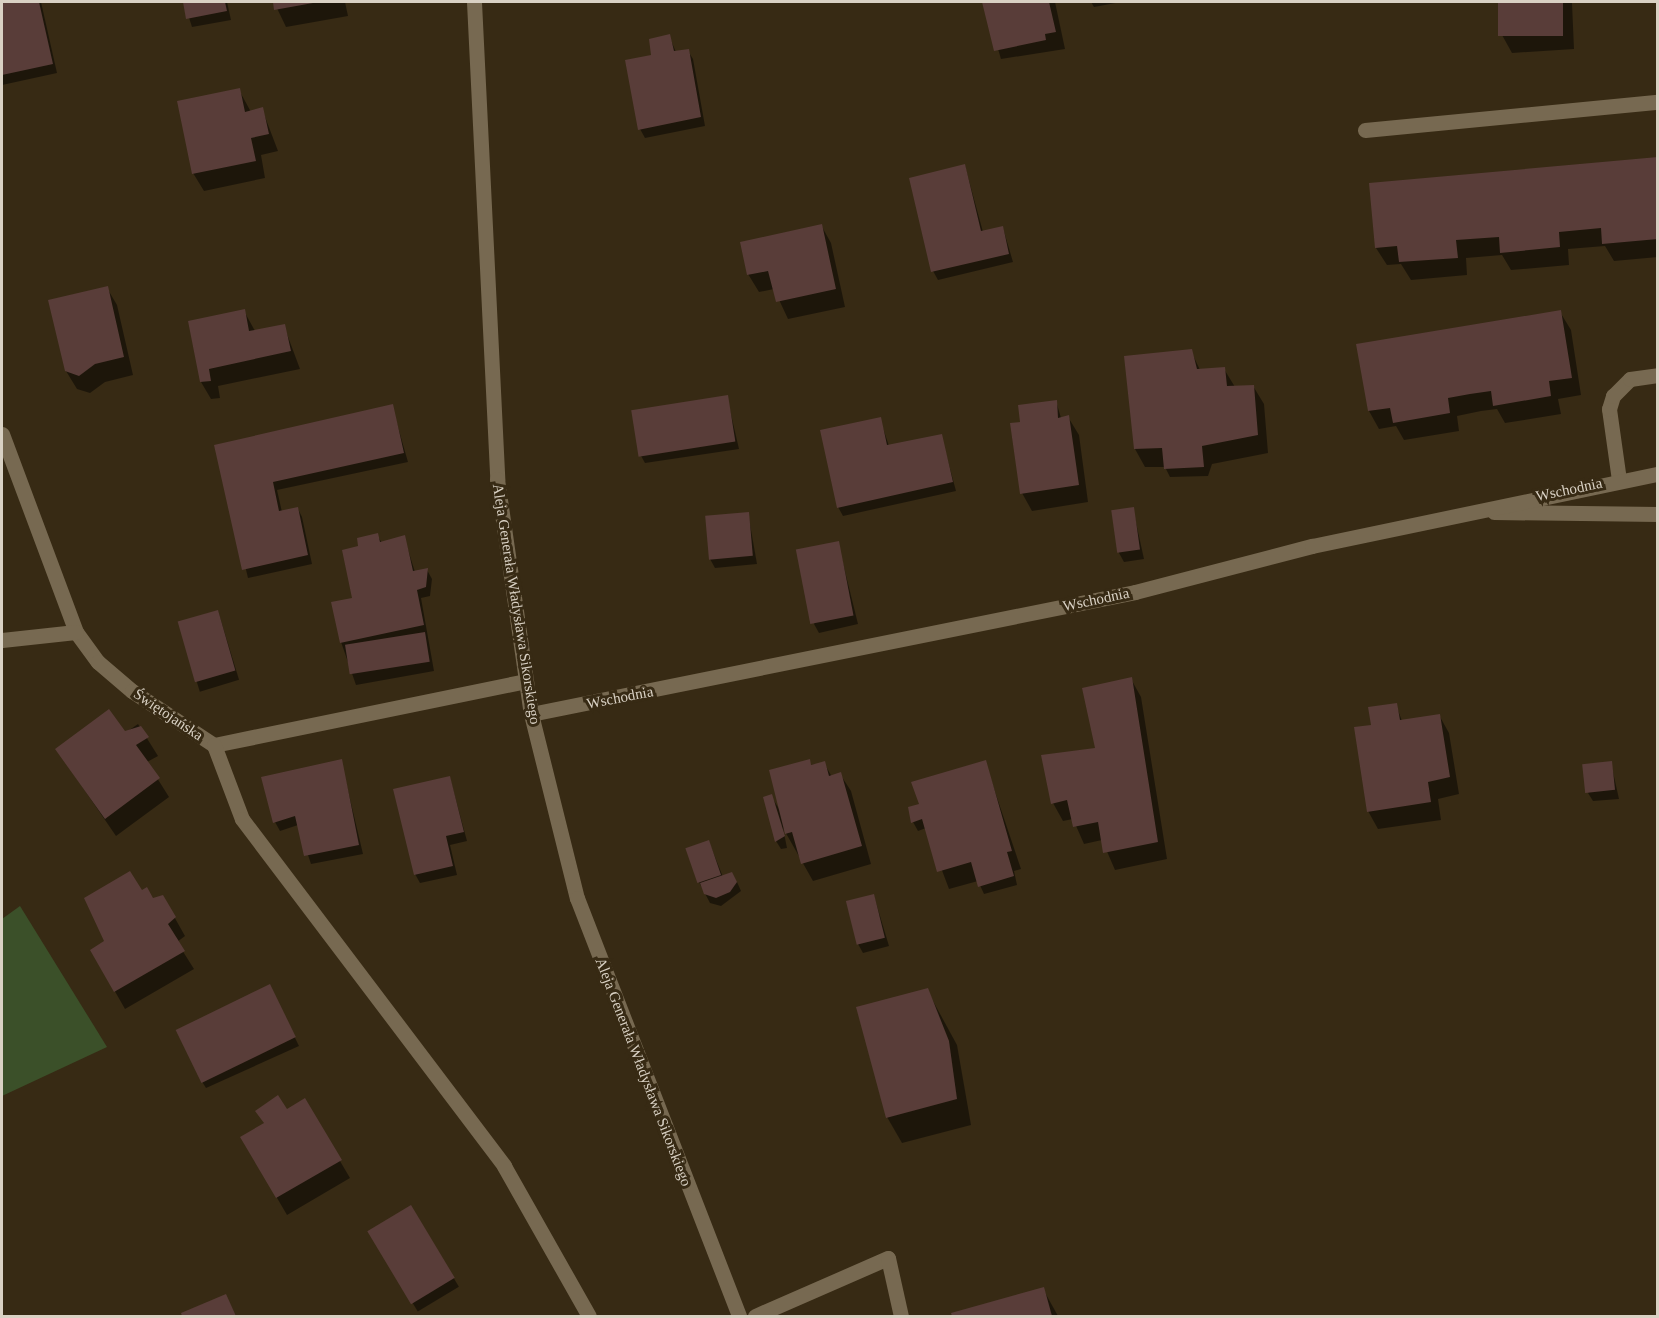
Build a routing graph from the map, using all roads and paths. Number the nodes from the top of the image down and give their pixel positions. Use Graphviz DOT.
graph roads {
  1 [pos="474,2"];
  2 [pos="1658,102"];
  3 [pos="1365,130"];
  4 [pos="1658,375"];
  5 [pos="2,434"];
  6 [pos="1658,474"];
  7 [pos="1619,480"];
  8 [pos="1470,512"];
  9 [pos="1658,514"];
  10 [pos="76,632"];
  11 [pos="2,640"];
  12 [pos="525,681"];
  13 [pos="531,714"];
  14 [pos="214,745"];
  15 [pos="589,1317"];
  16 [pos="739,1317"];
  17 [pos="755,1317"];
  18 [pos="901,1317"];
  1 -- 12 [label="street, Aleja Generała Władysława Sikorskiego"];
  2 -- 3 [label="street"];
  4 -- 7 [label="street"];
  5 -- 10 [label="street, Świętojańska"];
  6 -- 7 [label="street, Wschodnia"];
  7 -- 8 [label="street, Wschodnia"];
  8 -- 9 [label="street"];
  8 -- 13 [label="street, Wschodnia"];
  10 -- 11 [label="street"];
  10 -- 14 [label="street, Świętojańska"];
  12 -- 13 [label="street, Aleja Generała Władysława Sikorskiego"];
  12 -- 14 [label="street, Świętojańska"];
  13 -- 16 [label="street, Aleja Generała Władysława Sikorskiego"];
  14 -- 15 [label="street"];
  17 -- 18 [label="street"];
}
